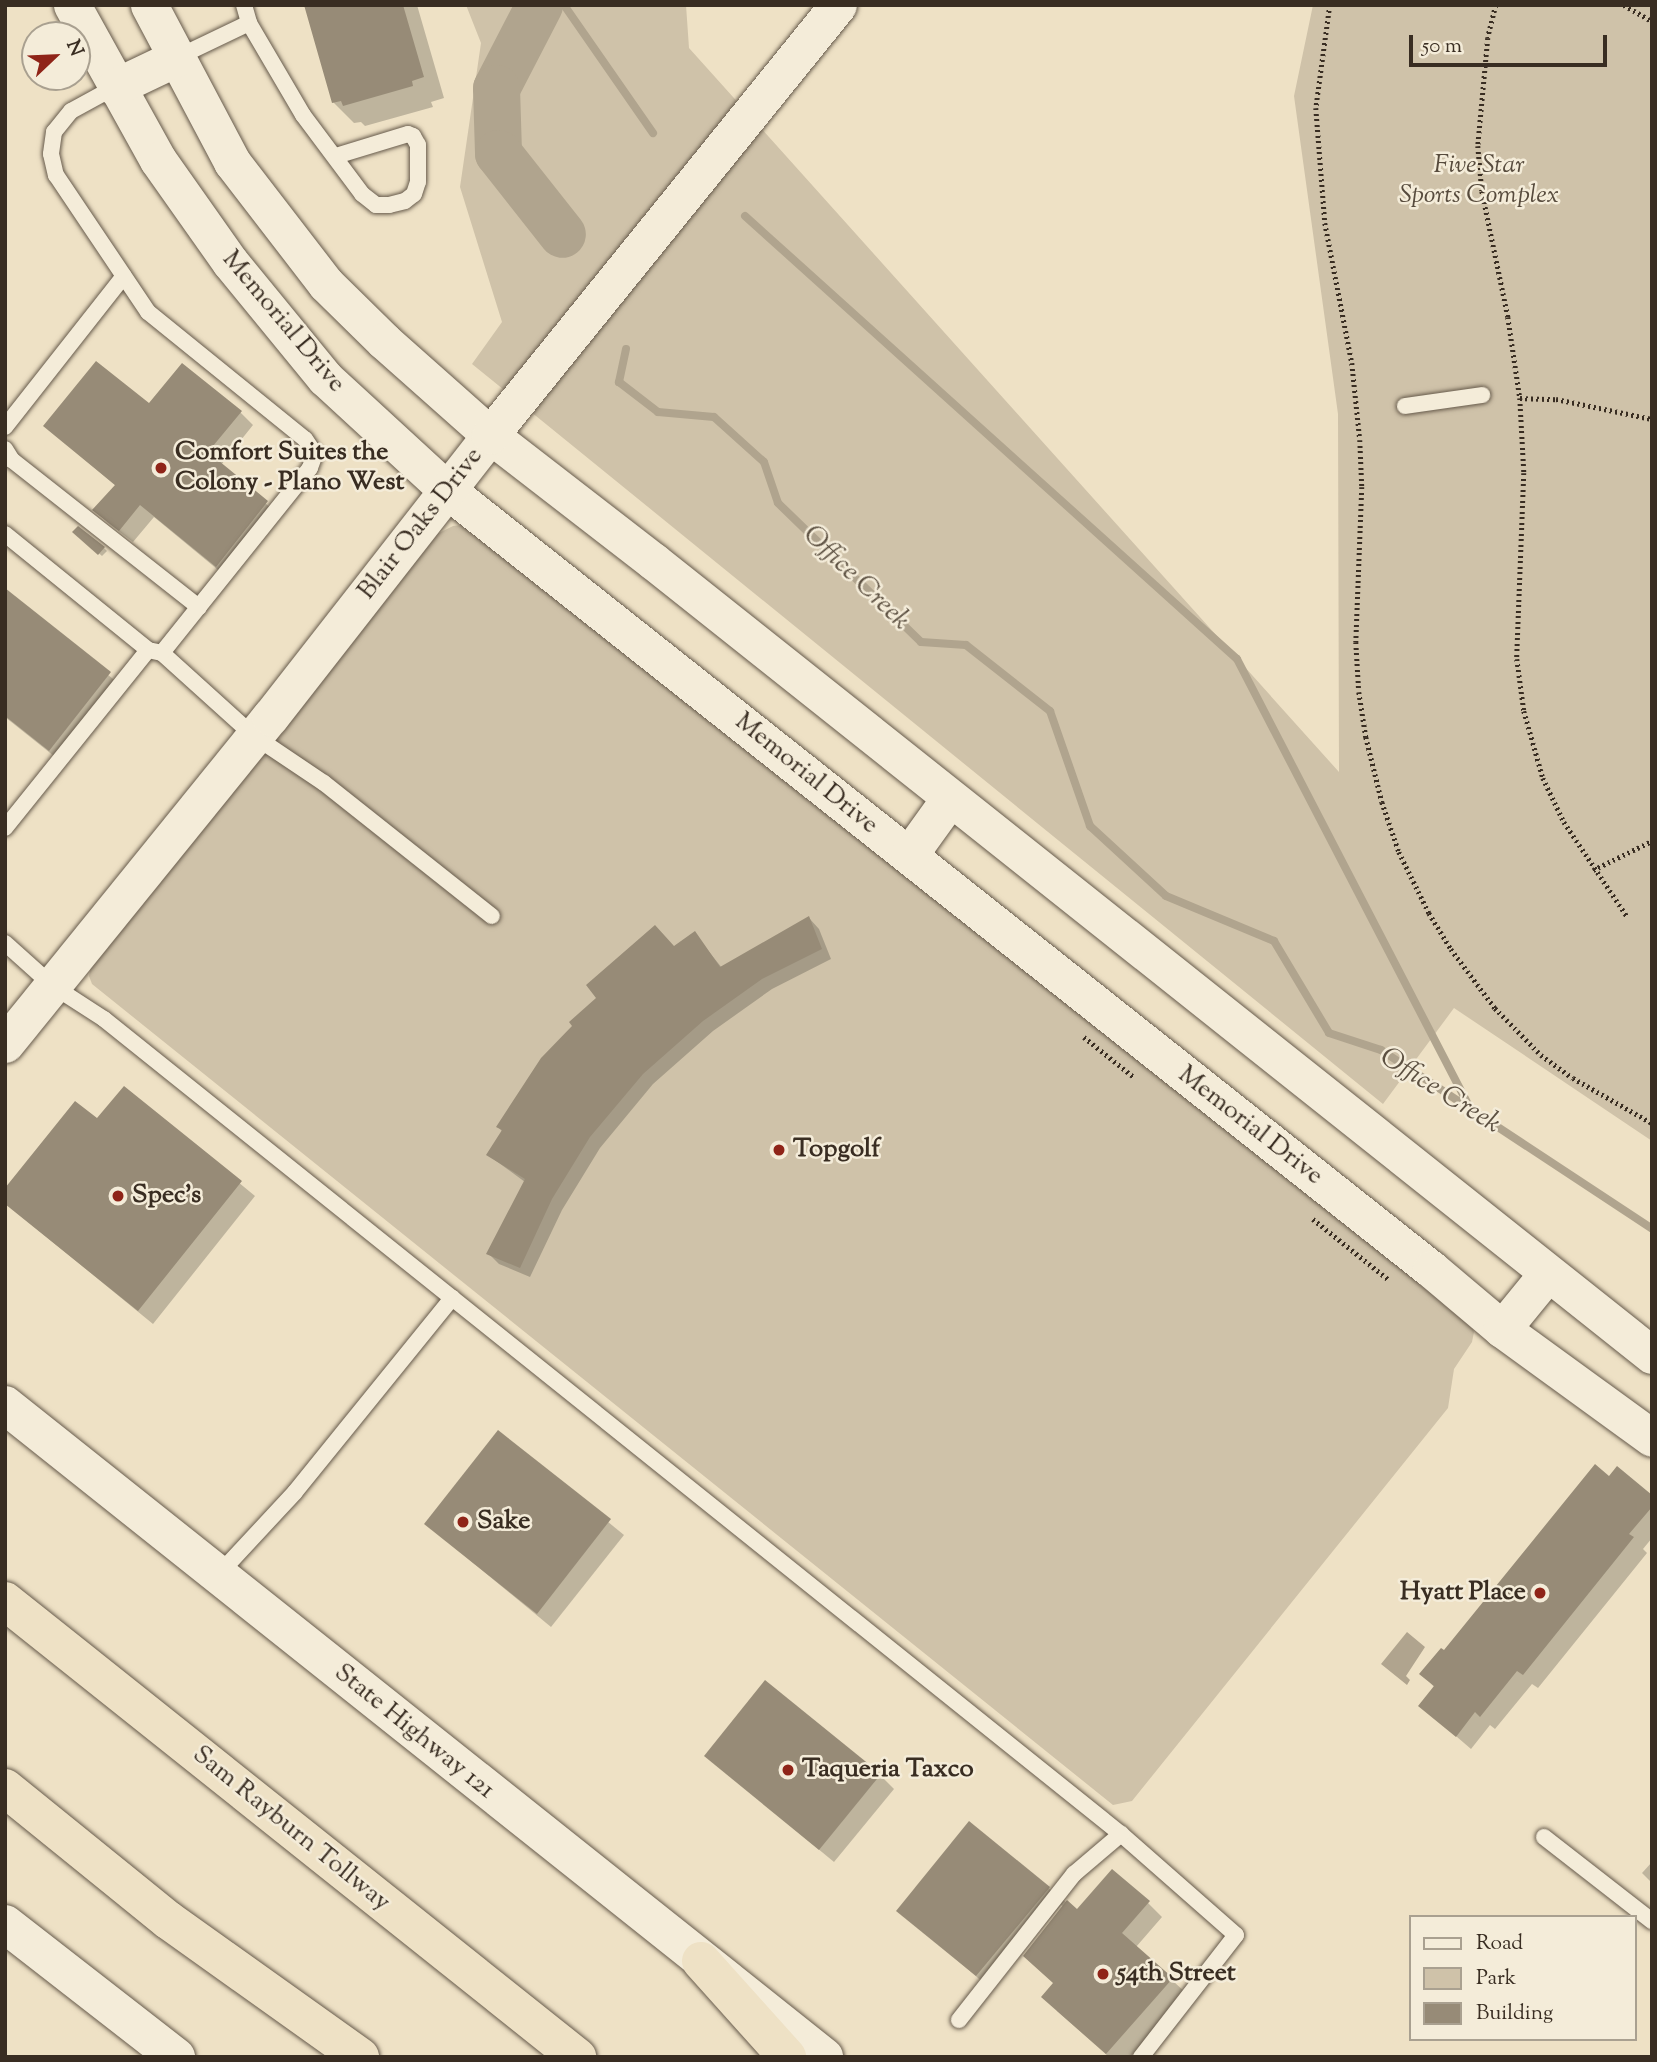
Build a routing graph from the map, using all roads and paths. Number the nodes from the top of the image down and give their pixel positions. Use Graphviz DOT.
graph roads {
  1 [pos="72,5"];
  2 [pos="149,5"];
  3 [pos="244,5"];
  4 [pos="838,5"];
  5 [pos="1329,5"];
  6 [pos="1496,5"];
  7 [pos="1624,5"];
  8 [pos="1652,21"];
  9 [pos="249,23"];
  10 [pos="176,58"];
  11 [pos="115,87"];
  12 [pos="336,156"];
  13 [pos="124,276"];
  14 [pos="1482,395"];
  15 [pos="1520,398"];
  16 [pos="1405,405"];
  17 [pos="1652,419"];
  18 [pos="5,427"];
  19 [pos="490,435"];
  20 [pos="5,449"];
  21 [pos="447,490"];
  22 [pos="5,534"];
  23 [pos="199,607"];
  24 [pos="155,651"];
  25 [pos="254,736"];
  26 [pos="950,798"];
  27 [pos="5,828"];
  28 [pos="1652,841"];
  29 [pos="909,855"];
  30 [pos="1593,870"];
  31 [pos="492,916"];
  32 [pos="1627,916"];
  33 [pos="5,943"];
  34 [pos="53,986"];
  35 [pos="5,1044"];
  36 [pos="1652,1123"];
  37 [pos="1547,1274"];
  38 [pos="452,1298"];
  39 [pos="1502,1329"];
  40 [pos="1652,1355"];
  41 [pos="5,1405"];
  42 [pos="1652,1438"];
  43 [pos="218,1575"];
  44 [pos="5,1601"];
  45 [pos="5,1788"];
  46 [pos="1121,1834"];
  47 [pos="1544,1837"];
  48 [pos="1652,1921"];
  49 [pos="5,1924"];
  50 [pos="701,1961"];
  51 [pos="959,2020"];
  52 [pos="176,2057"];
  53 [pos="360,2057"];
  54 [pos="577,2057"];
  55 [pos="787,2057"];
  56 [pos="824,2057"];
  57 [pos="1140,2057"];
  1 -- 11 [label="street, Memorial Drive"];
  2 -- 10 [label="street"];
  3 -- 9 [label="lane"];
  4 -- 19 [label="street, Blair Oaks Drive"];
  5 -- 36 [label="path"];
  6 -- 15 [label="path"];
  7 -- 8 [label="path"];
  9 -- 10 [label="lane"];
  9 -- 12 [label="lane"];
  10 -- 11 [label="street"];
  10 -- 19 [label="street"];
  11 -- 13 [label="lane"];
  11 -- 21 [label="street, Memorial Drive"];
  12 -- 12 [label="lane"];
  13 -- 18 [label="lane"];
  13 -- 23 [label="lane"];
  14 -- 16 [label="lane"];
  15 -- 17 [label="path"];
  15 -- 30 [label="path"];
  19 -- 21 [label="street, Blair Oaks Drive"];
  19 -- 26 [label="street"];
  20 -- 23 [label="lane"];
  21 -- 25 [label="street, Blair Oaks Drive"];
  21 -- 29 [label="street, Memorial Drive"];
  22 -- 24 [label="lane"];
  23 -- 24 [label="lane"];
  24 -- 25 [label="lane"];
  24 -- 27 [label="lane"];
  25 -- 31 [label="lane"];
  25 -- 34 [label="street, Blair Oaks Drive"];
  26 -- 29 [label="street"];
  26 -- 37 [label="street"];
  28 -- 30 [label="path"];
  29 -- 39 [label="street, Memorial Drive"];
  30 -- 32 [label="path"];
  33 -- 34 [label="lane"];
  34 -- 35 [label="street, Blair Oaks Drive"];
  34 -- 38 [label="lane"];
  37 -- 39 [label="street"];
  37 -- 40 [label="street"];
  38 -- 43 [label="lane"];
  38 -- 46 [label="lane"];
  39 -- 42 [label="street, Memorial Drive"];
  41 -- 43 [label="main road, State Highway 121"];
  43 -- 50 [label="main road, State Highway 121"];
  44 -- 54 [label="highway, Sam Rayburn Tollway"];
  45 -- 53 [label="highway"];
  46 -- 51 [label="lane"];
  46 -- 57 [label="lane"];
  47 -- 48 [label="lane"];
  49 -- 52 [label="main road"];
  50 -- 55 [label="highway"];
  50 -- 56 [label="main road, State Highway 121"];
}
